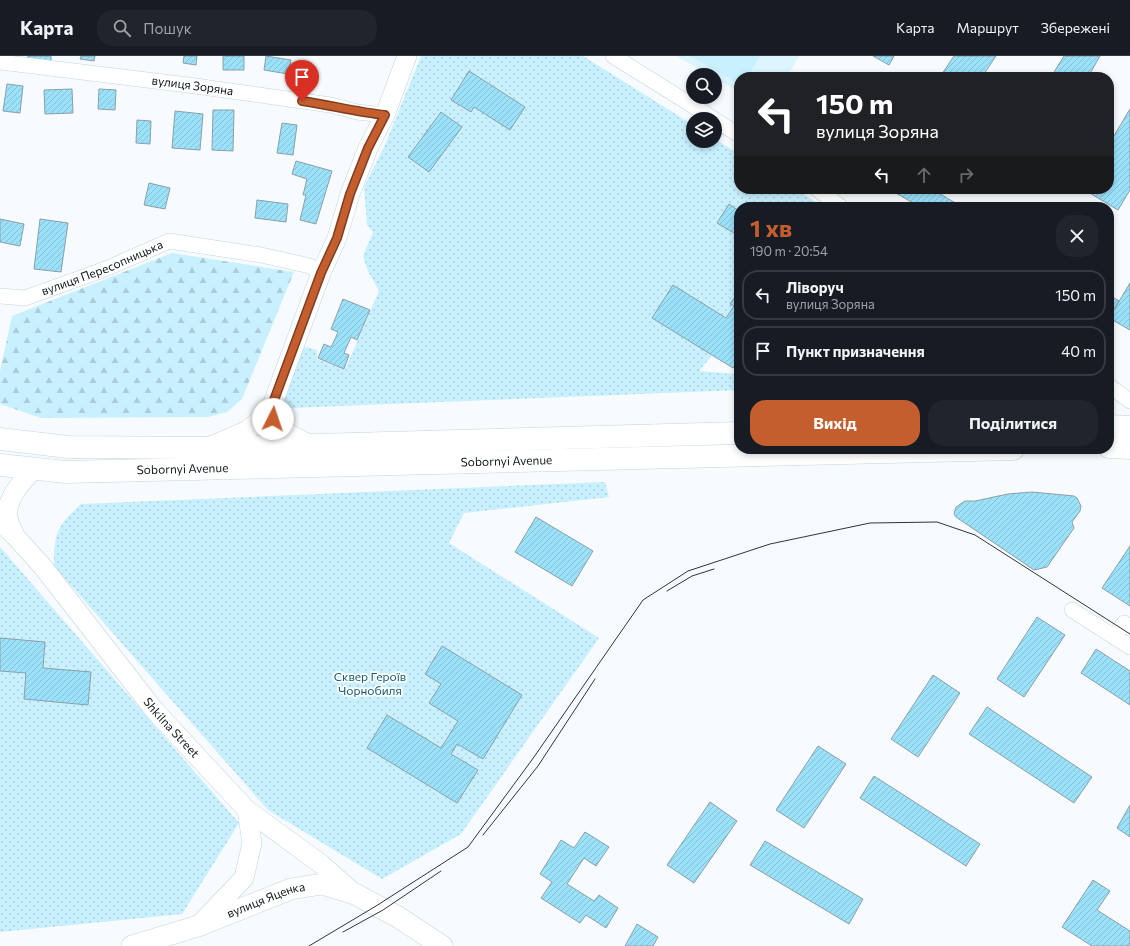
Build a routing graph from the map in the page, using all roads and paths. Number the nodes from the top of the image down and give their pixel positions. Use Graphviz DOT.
graph roads {
  1 [pos="407,56"];
  2 [pos="613,56"];
  3 [pos="0,62"];
  4 [pos="703,112"];
  5 [pos="385,115"];
  6 [pos="722,124"];
  7 [pos="734,131"];
  8 [pos="824,194"];
  9 [pos="834,202"];
  10 [pos="321,273"];
  11 [pos="0,296"];
  12 [pos="1114,390"];
  13 [pos="1130,401"];
  14 [pos="270,411"];
  15 [pos="1114,426"];
  16 [pos="1130,427"];
  17 [pos="734,433"];
  18 [pos="0,439"];
  19 [pos="309,444"];
  20 [pos="1114,447"];
  21 [pos="207,448"];
  22 [pos="1130,448"];
  23 [pos="807,454"];
  24 [pos="0,465"];
  25 [pos="34,469"];
  26 [pos="0,522"];
  27 [pos="15,536"];
  28 [pos="1072,610"];
  29 [pos="1127,625"];
  30 [pos="1114,637"];
  31 [pos="1130,647"];
  32 [pos="247,810"];
  33 [pos="354,894"];
  34 [pos="198,926"];
  35 [pos="136,946"];
  36 [pos="442,946"];
  1 -- 5 [label="street"];
  2 -- 4 [label="street"];
  3 -- 5 [label="street, вулиця Зоряна"];
  5 -- 10 [label="street"];
  6 -- 7 [label="street"];
  8 -- 9 [label="street"];
  10 -- 11 [label="street, вулиця Пересопницька"];
  10 -- 14 [label="street"];
  12 -- 13 [label="street"];
  14 -- 19 [label="street"];
  14 -- 21 [label="street"];
  15 -- 16 [label="main road"];
  17 -- 19 [label="main road, Sobornyi Avenue"];
  18 -- 21 [label="main road, Sobornyi Avenue"];
  19 -- 21 [label="main road, Sobornyi Avenue"];
  20 -- 22 [label="main road"];
  23 -- 25 [label="main road, Sobornyi Avenue"];
  24 -- 25 [label="main road, Sobornyi Avenue"];
  25 -- 27 [label="street, Shkilna Street"];
  26 -- 27 [label="street, Shkilna Street"];
  27 -- 32 [label="street, Shkilna Street"];
  28 -- 30 [label="street"];
  29 -- 30 [label="street"];
  30 -- 31 [label="street"];
  32 -- 33 [label="street, Shkilna Street"];
  32 -- 34 [label="street"];
  33 -- 34 [label="main road, вулиця Яценка"];
  33 -- 36 [label="main road, вулиця Яценка"];
  34 -- 35 [label="main road, вулиця Яценка"];
}
